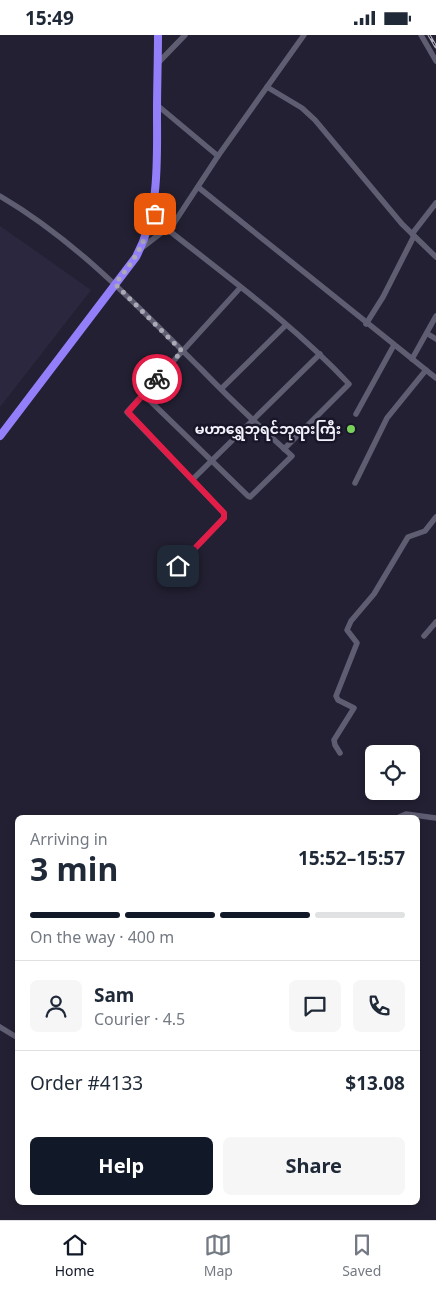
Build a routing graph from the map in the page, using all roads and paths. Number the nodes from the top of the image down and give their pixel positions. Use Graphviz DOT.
graph roads {
  1 [pos="158,35"];
  2 [pos="185,35"];
  3 [pos="304,35"];
  4 [pos="421,35"];
  5 [pos="436,61"];
  6 [pos="158,63"];
  7 [pos="267,87"];
  8 [pos="157,105"];
  9 [pos="218,156"];
  10 [pos="198,187"];
  11 [pos="0,196"];
  12 [pos="436,203"];
  13 [pos="152,211"];
  14 [pos="174,223"];
  15 [pos="167,229"];
  16 [pos="413,235"];
  17 [pos="139,250"];
  18 [pos="436,257"];
  19 [pos="115,284"];
  20 [pos="240,288"];
  21 [pos="436,316"];
  22 [pos="366,324"];
  23 [pos="286,325"];
  24 [pos="428,334"];
  25 [pos="436,339"];
  26 [pos="394,345"];
  27 [pos="182,351"];
  28 [pos="320,354"];
  29 [pos="412,359"];
  30 [pos="426,370"];
  31 [pos="436,378"];
  32 [pos="221,389"];
  33 [pos="143,394"];
  34 [pos="356,414"];
  35 [pos="254,421"];
  36 [pos="0,436"];
  37 [pos="284,449"];
  38 [pos="212,461"];
  39 [pos="193,479"];
  40 [pos="354,483"];
  41 [pos="436,517"];
  42 [pos="178,566"];
  43 [pos="436,622"];
  44 [pos="424,636"];
  45 [pos="340,753"];
  46 [pos="420,816"];
  47 [pos="436,818"];
  48 [pos="0,1027"];
  49 [pos="15,1036"];
  1 -- 6 [label="highway"];
  2 -- 6 [label="street"];
  3 -- 7 [label="street"];
  4 -- 5 [label="street"];
  6 -- 8 [label="highway"];
  7 -- 9 [label="street"];
  7 -- 16 [label="street"];
  8 -- 9 [label="street"];
  8 -- 13 [label="highway"];
  9 -- 10 [label="street"];
  10 -- 14 [label="street"];
  10 -- 22 [label="street"];
  11 -- 19 [label="street"];
  12 -- 16 [label="street"];
  13 -- 14 [label="street"];
  13 -- 17 [label="highway"];
  14 -- 15 [label="street"];
  15 -- 17 [label="street"];
  15 -- 20 [label="street"];
  16 -- 18 [label="street"];
  16 -- 22 [label="street"];
  17 -- 19 [label="highway"];
  19 -- 27 [label="street"];
  19 -- 36 [label="highway"];
  20 -- 23 [label="street"];
  20 -- 27 [label="street"];
  21 -- 24 [label="street"];
  22 -- 26 [label="street"];
  23 -- 28 [label="street"];
  23 -- 32 [label="street"];
  24 -- 25 [label="street"];
  24 -- 29 [label="street"];
  26 -- 29 [label="street"];
  26 -- 34 [label="street"];
  27 -- 32 [label="street"];
  27 -- 33 [label="street"];
  28 -- 35 [label="street"];
  28 -- 37 [label="street"];
  29 -- 30 [label="street"];
  30 -- 31 [label="street"];
  30 -- 40 [label="street"];
  32 -- 35 [label="street"];
  33 -- 38 [label="street"];
  33 -- 39 [label="street"];
  35 -- 37 [label="street"];
  35 -- 38 [label="street"];
  37 -- 38 [label="street"];
  38 -- 39 [label="street"];
  39 -- 42 [label="street"];
  41 -- 45 [label="street"];
  43 -- 44 [label="street"];
  46 -- 47 [label="street"];
  48 -- 49 [label="street"];
}
